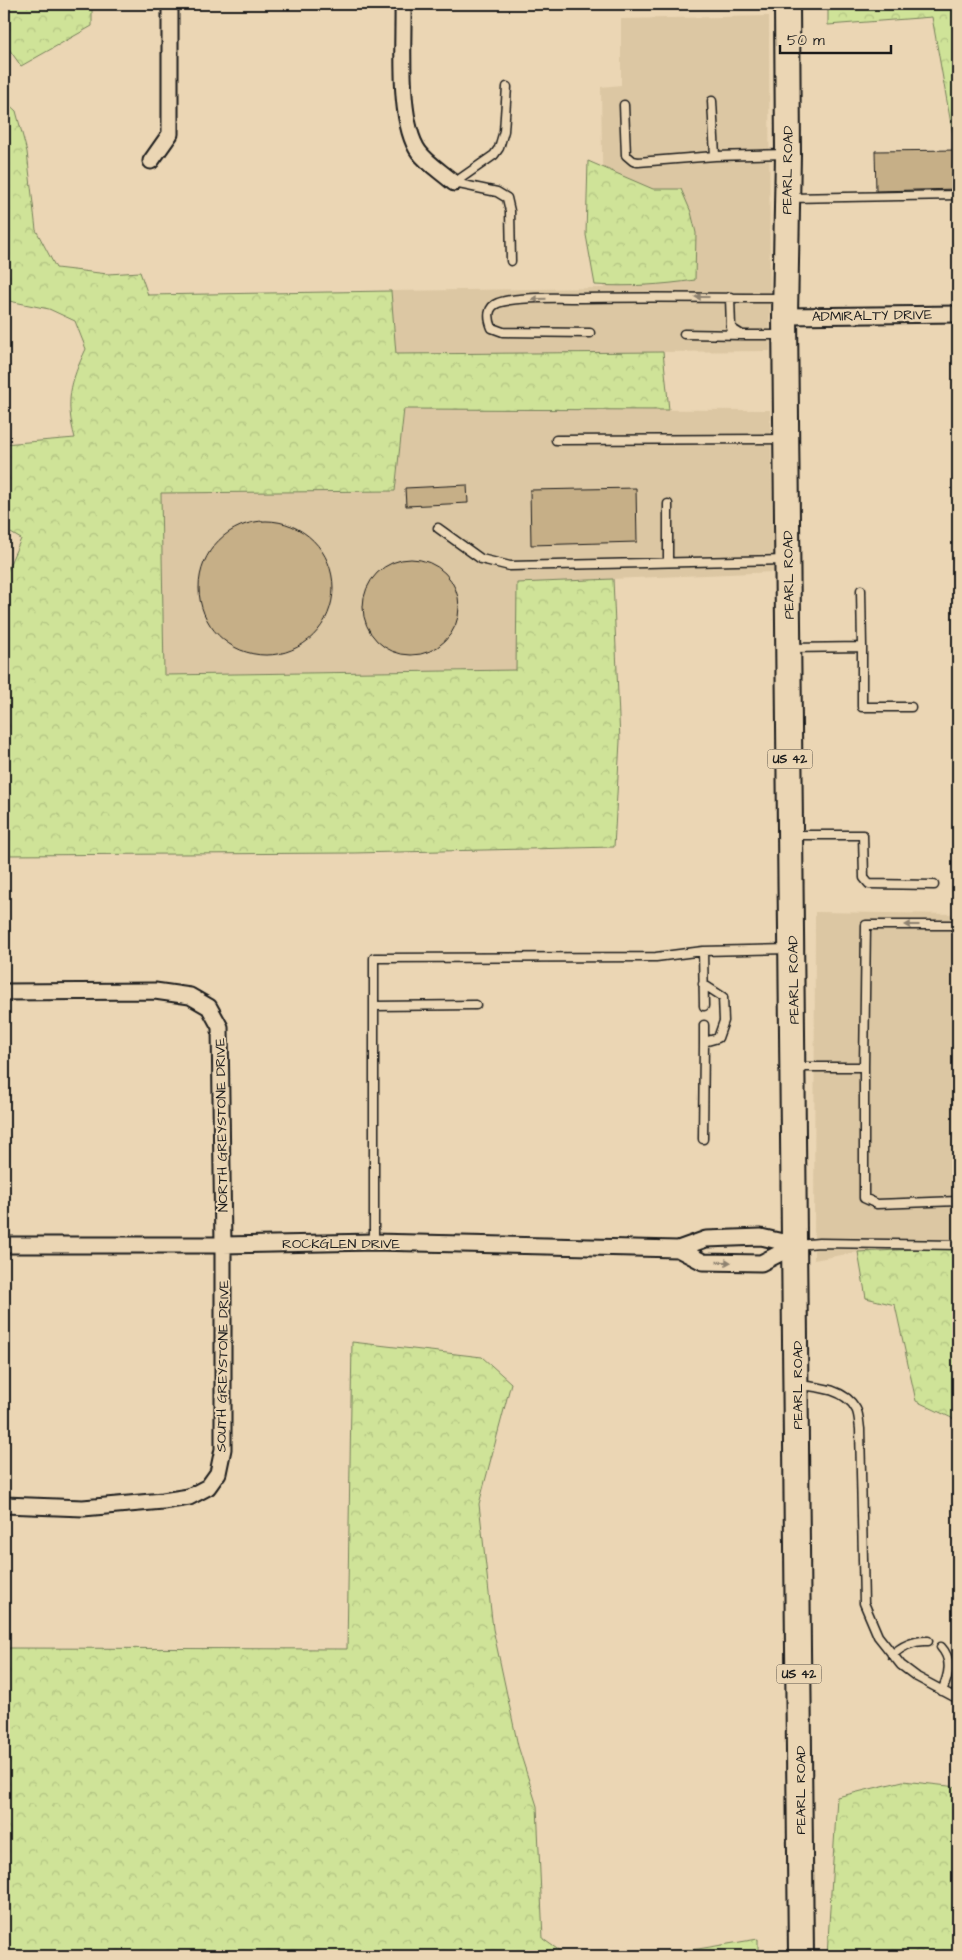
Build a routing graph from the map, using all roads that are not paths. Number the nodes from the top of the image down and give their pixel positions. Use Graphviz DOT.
graph roads {
  1 [pos="170,4"];
  2 [pos="403,4"];
  3 [pos="787,4"];
  4 [pos="507,87"];
  5 [pos="712,101"];
  6 [pos="624,105"];
  7 [pos="788,154"];
  8 [pos="715,156"];
  9 [pos="151,161"];
  10 [pos="454,182"];
  11 [pos="958,196"];
  12 [pos="787,198"];
  13 [pos="511,261"];
  14 [pos="730,297"];
  15 [pos="958,314"];
  16 [pos="785,316"];
  17 [pos="590,333"];
  18 [pos="684,334"];
  19 [pos="742,335"];
  20 [pos="787,439"];
  21 [pos="556,440"];
  22 [pos="668,504"];
  23 [pos="438,528"];
  24 [pos="788,560"];
  25 [pos="668,562"];
  26 [pos="861,590"];
  27 [pos="862,647"];
  28 [pos="789,648"];
  29 [pos="911,707"];
  30 [pos="791,835"];
  31 [pos="934,885"];
  32 [pos="958,925"];
  33 [pos="792,949"];
  34 [pos="703,951"];
  35 [pos="703,984"];
  36 [pos="4,992"];
  37 [pos="476,1005"];
  38 [pos="374,1006"];
  39 [pos="704,1006"];
  40 [pos="704,1025"];
  41 [pos="704,1042"];
  42 [pos="794,1067"];
  43 [pos="864,1067"];
  44 [pos="703,1139"];
  45 [pos="958,1201"];
  46 [pos="374,1242"];
  47 [pos="4,1245"];
  48 [pos="223,1245"];
  49 [pos="796,1245"];
  50 [pos="958,1245"];
  51 [pos="678,1249"];
  52 [pos="797,1384"];
  53 [pos="4,1504"];
  54 [pos="928,1641"];
  55 [pos="941,1647"];
  56 [pos="892,1654"];
  57 [pos="942,1691"];
  58 [pos="958,1699"];
  59 [pos="801,1956"];
  1 -- 9 [label="street"];
  2 -- 10 [label="street"];
  3 -- 7 [label="main road, PEARL ROAD / US 42"];
  4 -- 10 [label="lane"];
  5 -- 8 [label="lane"];
  6 -- 8 [label="lane"];
  7 -- 8 [label="lane"];
  7 -- 12 [label="main road, PEARL ROAD / US 42"];
  10 -- 13 [label="lane"];
  11 -- 12 [label="lane"];
  12 -- 16 [label="main road, PEARL ROAD / US 42"];
  14 -- 16 [label="lane"];
  14 -- 17 [label="lane, one-way"];
  14 -- 19 [label="lane"];
  15 -- 16 [label="street, ADMIRALTY DRIVE"];
  16 -- 19 [label="lane"];
  16 -- 20 [label="main road, PEARL ROAD / US 42"];
  18 -- 19 [label="lane"];
  20 -- 21 [label="lane"];
  20 -- 24 [label="main road, PEARL ROAD / US 42"];
  22 -- 25 [label="lane"];
  23 -- 25 [label="lane"];
  24 -- 25 [label="lane"];
  24 -- 28 [label="main road, PEARL ROAD / US 42"];
  26 -- 27 [label="lane"];
  27 -- 28 [label="lane"];
  27 -- 29 [label="lane"];
  28 -- 30 [label="main road, PEARL ROAD / US 42"];
  30 -- 31 [label="lane"];
  30 -- 33 [label="main road, PEARL ROAD / US 42"];
  32 -- 43 [label="lane, one-way"];
  33 -- 34 [label="lane"];
  33 -- 42 [label="main road, PEARL ROAD / US 42"];
  34 -- 35 [label="lane"];
  34 -- 38 [label="lane"];
  35 -- 39 [label="lane"];
  35 -- 41 [label="lane"];
  36 -- 48 [label="street, NORTH GREYSTONE DRIVE"];
  37 -- 38 [label="lane"];
  38 -- 46 [label="lane"];
  40 -- 41 [label="lane"];
  41 -- 44 [label="lane"];
  42 -- 43 [label="lane"];
  42 -- 49 [label="main road, PEARL ROAD / US 42"];
  43 -- 45 [label="lane"];
  46 -- 48 [label="street, ROCKGLEN DRIVE"];
  46 -- 51 [label="street, ROCKGLEN DRIVE"];
  47 -- 48 [label="street, ROCKGLEN DRIVE"];
  48 -- 53 [label="street, SOUTH GREYSTONE DRIVE"];
  49 -- 50 [label="lane"];
  49 -- 51 [label="street, ROCKGLEN DRIVE"];
  51 -- 49 [label="street, ROCKGLEN DRIVE, one-way"];
  49 -- 52 [label="main road, PEARL ROAD / US 42"];
  52 -- 56 [label="lane"];
  52 -- 59 [label="main road, PEARL ROAD / US 42"];
  54 -- 56 [label="lane"];
  55 -- 57 [label="lane"];
  56 -- 57 [label="lane"];
  57 -- 58 [label="lane"];
}
